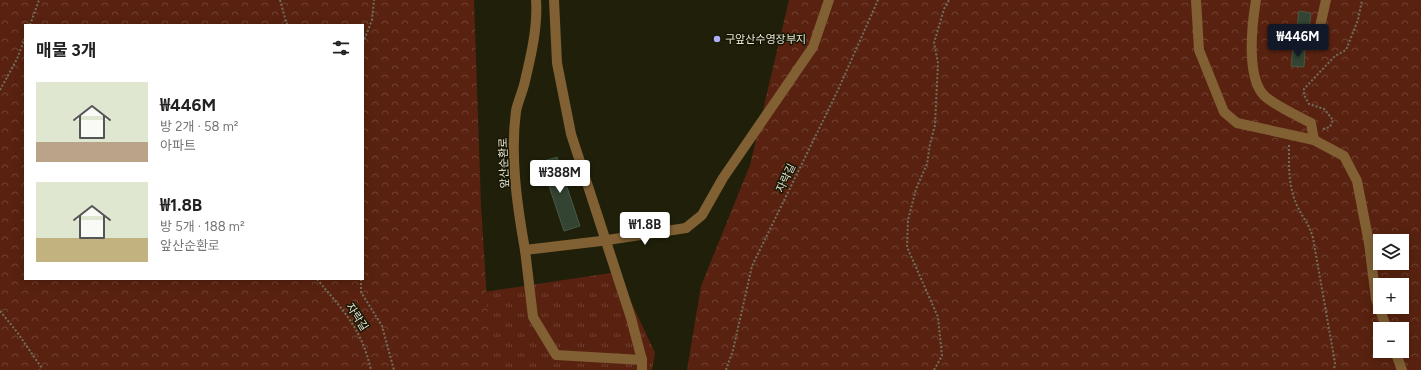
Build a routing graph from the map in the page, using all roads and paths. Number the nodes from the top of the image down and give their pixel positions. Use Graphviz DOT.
graph roads {
  1 [pos="39,0"];
  2 [pos="280,0"];
  3 [pos="374,0"];
  4 [pos="536,0"];
  5 [pos="554,0"];
  6 [pos="829,0"];
  7 [pos="878,0"];
  8 [pos="949,0"];
  9 [pos="1196,0"];
  10 [pos="1256,0"];
  11 [pos="1326,0"];
  12 [pos="1362,0"];
  13 [pos="30,24"];
  14 [pos="286,24"];
  15 [pos="364,40"];
  16 [pos="24,41"];
  17 [pos="1316,44"];
  18 [pos="0,90"];
  19 [pos="1289,134"];
  20 [pos="1313,136"];
  21 [pos="525,250"];
  22 [pos="318,280"];
  23 [pos="361,280"];
  24 [pos="0,312"];
  25 [pos="1384,322"];
  26 [pos="1398,358"];
  27 [pos="642,365"];
  28 [pos="40,370"];
  29 [pos="371,370"];
  30 [pos="394,370"];
  31 [pos="726,370"];
  32 [pos="934,370"];
  33 [pos="1334,370"];
  34 [pos="1402,370"];
  1 -- 13 [label="path"];
  2 -- 14 [label="path"];
  3 -- 15 [label="path"];
  4 -- 21 [label="street, 앞산순환로"];
  5 -- 27 [label="street"];
  6 -- 21 [label="street, bridge"];
  7 -- 31 [label="path, 자락길"];
  8 -- 32 [label="path"];
  9 -- 19 [label="street"];
  10 -- 20 [label="street"];
  11 -- 17 [label="street"];
  12 -- 20 [label="path"];
  16 -- 18 [label="path"];
  19 -- 20 [label="street"];
  19 -- 33 [label="path"];
  20 -- 25 [label="street"];
  21 -- 27 [label="street, 앞산순환로"];
  22 -- 29 [label="path, 자락길"];
  23 -- 30 [label="path"];
  24 -- 28 [label="path"];
  26 -- 34 [label="street"];
}
